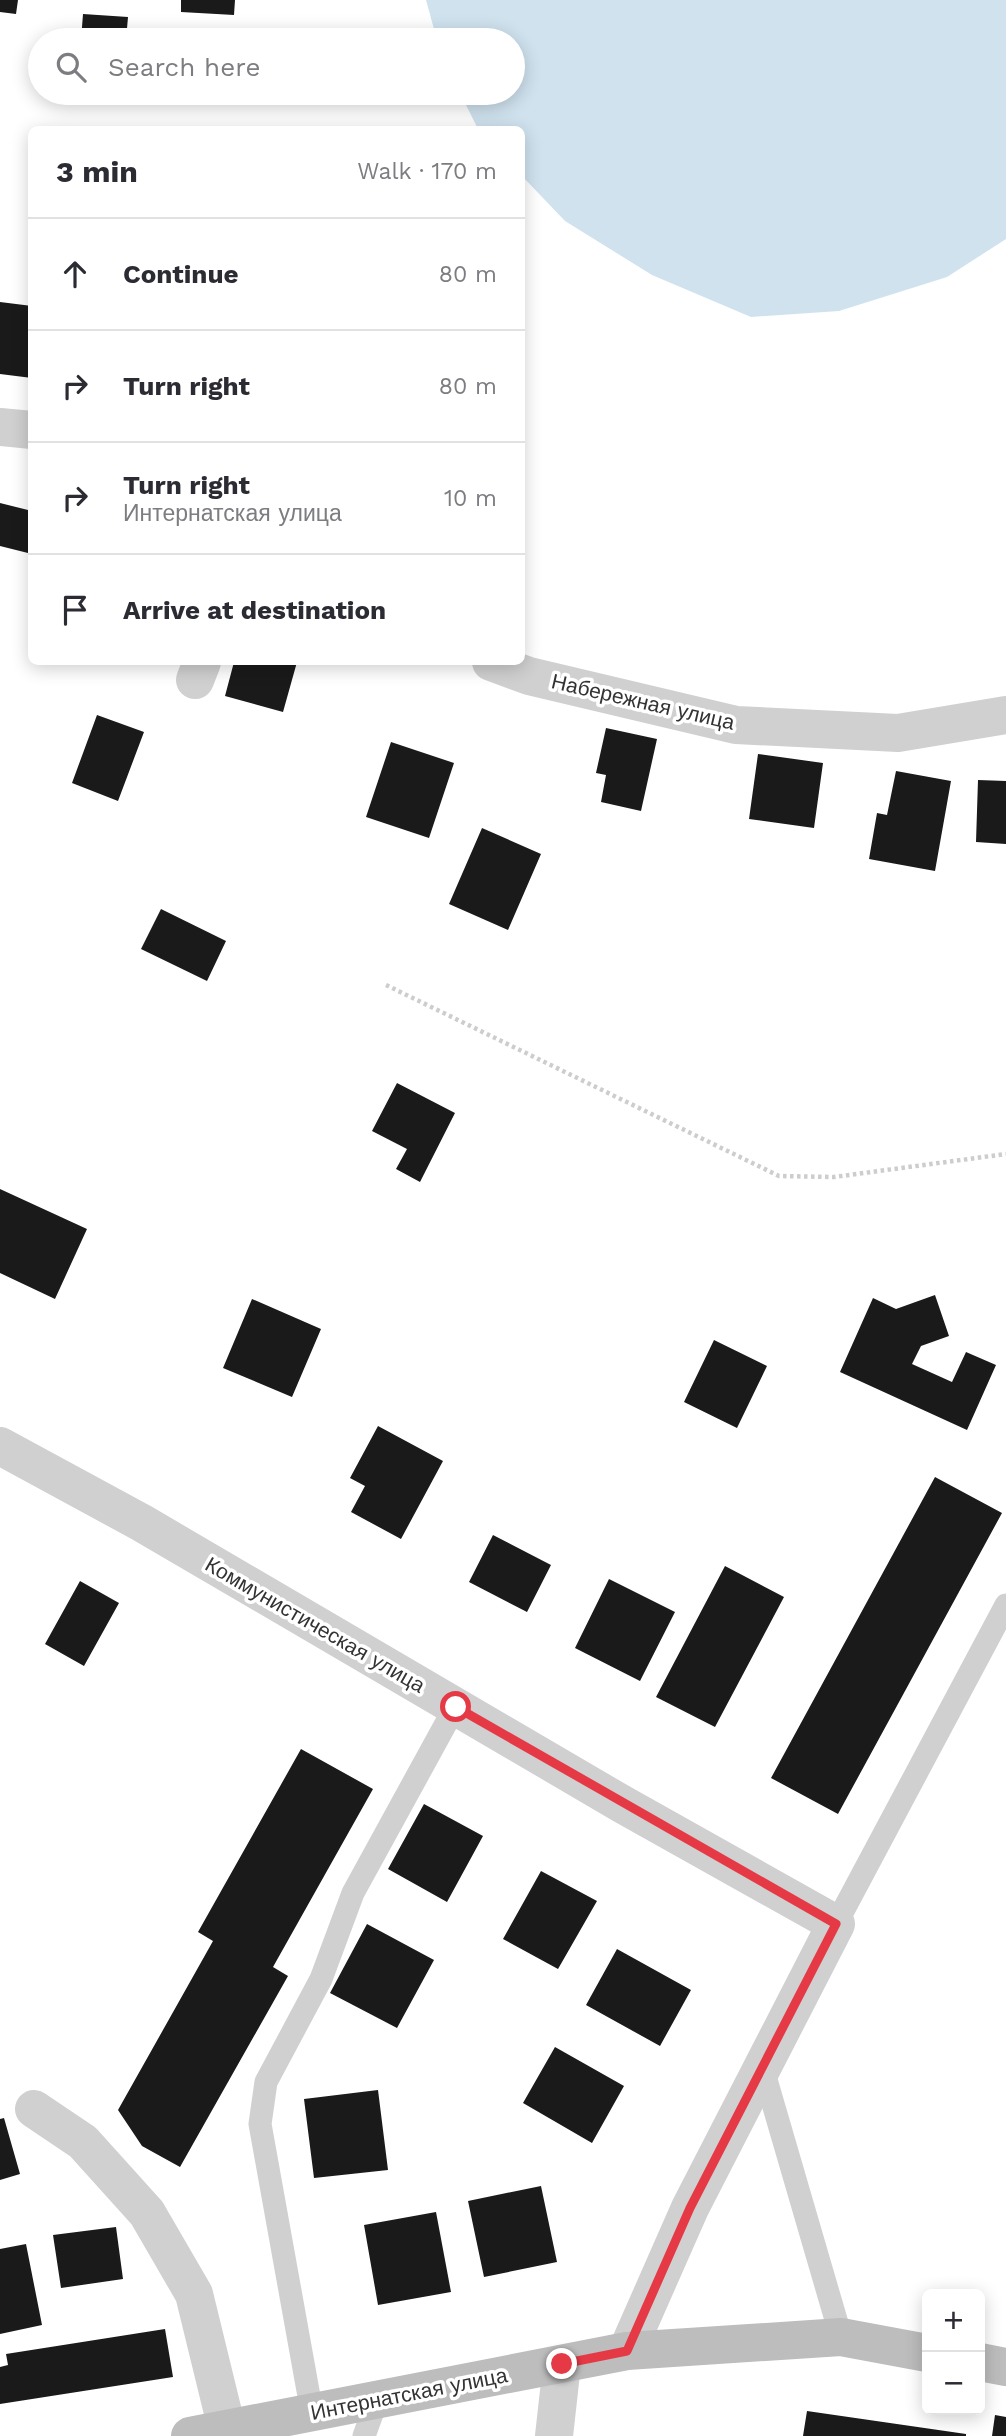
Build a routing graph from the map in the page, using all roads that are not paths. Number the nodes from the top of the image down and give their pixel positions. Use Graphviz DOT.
graph roads {
  1 [pos="0,427"];
  2 [pos="28,430"];
  3 [pos="499,665"];
  4 [pos="1006,715"];
  5 [pos="0,1446"];
  6 [pos="1006,1605"];
  7 [pos="456,1707"];
  8 [pos="836,1924"];
  9 [pos="762,2066"];
  10 [pos="34,2109"];
  11 [pos="841,2337"];
  12 [pos="627,2351"];
  13 [pos="922,2352"];
  14 [pos="985,2363"];
  15 [pos="562,2364"];
  16 [pos="1006,2367"];
  17 [pos="377,2400"];
  18 [pos="312,2413"];
  19 [pos="208,2432"];
  20 [pos="364,2436"];
  21 [pos="554,2436"];
  1 -- 2 [label="street"];
  3 -- 4 [label="street, Набережная улица"];
  5 -- 7 [label="street, Коммунистическая улица"];
  6 -- 8 [label="lane"];
  7 -- 8 [label="street, Коммунистическая улица"];
  7 -- 18 [label="lane"];
  8 -- 9 [label="street"];
  9 -- 11 [label="lane"];
  9 -- 12 [label="street"];
  10 -- 19 [label="street"];
  11 -- 12 [label="street, Интернатская улица"];
  11 -- 13 [label="street, Интернатская улица"];
  12 -- 15 [label="street, Интернатская улица"];
  14 -- 16 [label="street"];
  15 -- 17 [label="street, Интернатская улица"];
  15 -- 21 [label="street"];
  17 -- 18 [label="street, Интернатская улица"];
  17 -- 20 [label="lane"];
  18 -- 19 [label="street, Интернатская улица"];
}
